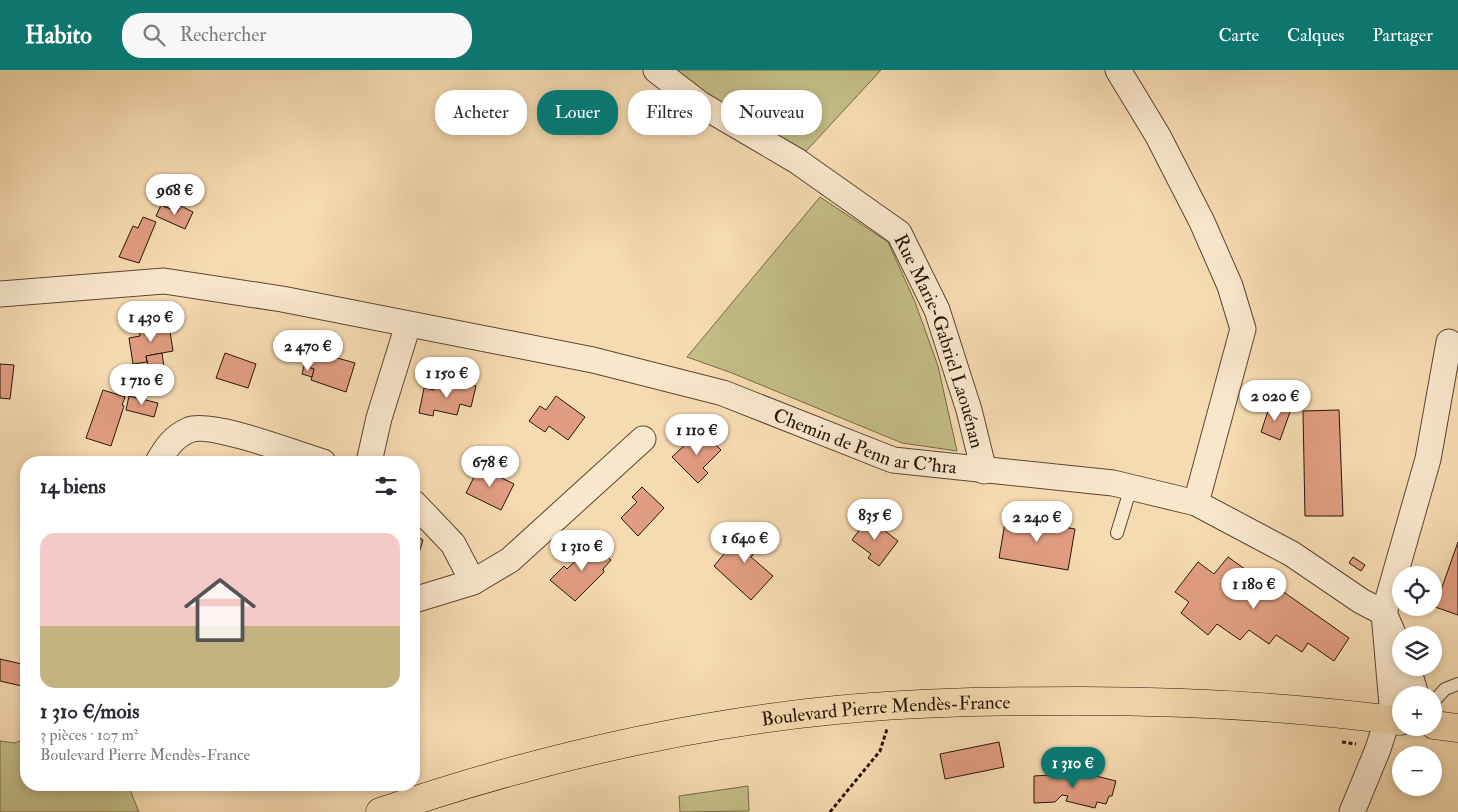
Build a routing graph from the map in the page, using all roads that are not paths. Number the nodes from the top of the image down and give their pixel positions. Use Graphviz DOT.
graph roads {
  1 [pos="656,70"];
  2 [pos="1118,70"];
  3 [pos="0,294"];
  4 [pos="408,325"];
  5 [pos="1448,342"];
  6 [pos="642,439"];
  7 [pos="161,456"];
  8 [pos="303,456"];
  9 [pos="370,456"];
  10 [pos="984,471"];
  11 [pos="1131,487"];
  12 [pos="1196,503"];
  13 [pos="420,509"];
  14 [pos="1117,533"];
  15 [pos="474,582"];
  16 [pos="420,598"];
  17 [pos="1384,613"];
  18 [pos="1392,631"];
  19 [pos="1458,684"];
  20 [pos="1442,692"];
  21 [pos="1392,705"];
  22 [pos="1392,720"];
  23 [pos="1392,725"];
  24 [pos="1442,726"];
  25 [pos="1458,728"];
  26 [pos="380,812"];
  27 [pos="1352,812"];
  1 -- 10 [label="street, Rue Marie-Gabriel Laouénan"];
  2 -- 12 [label="street"];
  3 -- 4 [label="street, Chemin de Penn ar C'hra"];
  4 -- 9 [label="street"];
  4 -- 10 [label="street, Chemin de Penn ar C'hra"];
  5 -- 17 [label="street"];
  6 -- 15 [label="street"];
  7 -- 8 [label="street"];
  10 -- 11 [label="street, Chemin de Penn ar C'hra"];
  11 -- 12 [label="street, Chemin de Penn ar C'hra"];
  11 -- 14 [label="lane"];
  12 -- 17 [label="street, Chemin de Penn ar C'hra"];
  13 -- 15 [label="street"];
  15 -- 16 [label="street"];
  17 -- 18 [label="street"];
  17 -- 21 [label="street"];
  19 -- 20 [label="lane"];
  22 -- 26 [label="main road, Boulevard Pierre Mendès-France"];
  23 -- 27 [label="street"];
  24 -- 25 [label="main road"];
}
